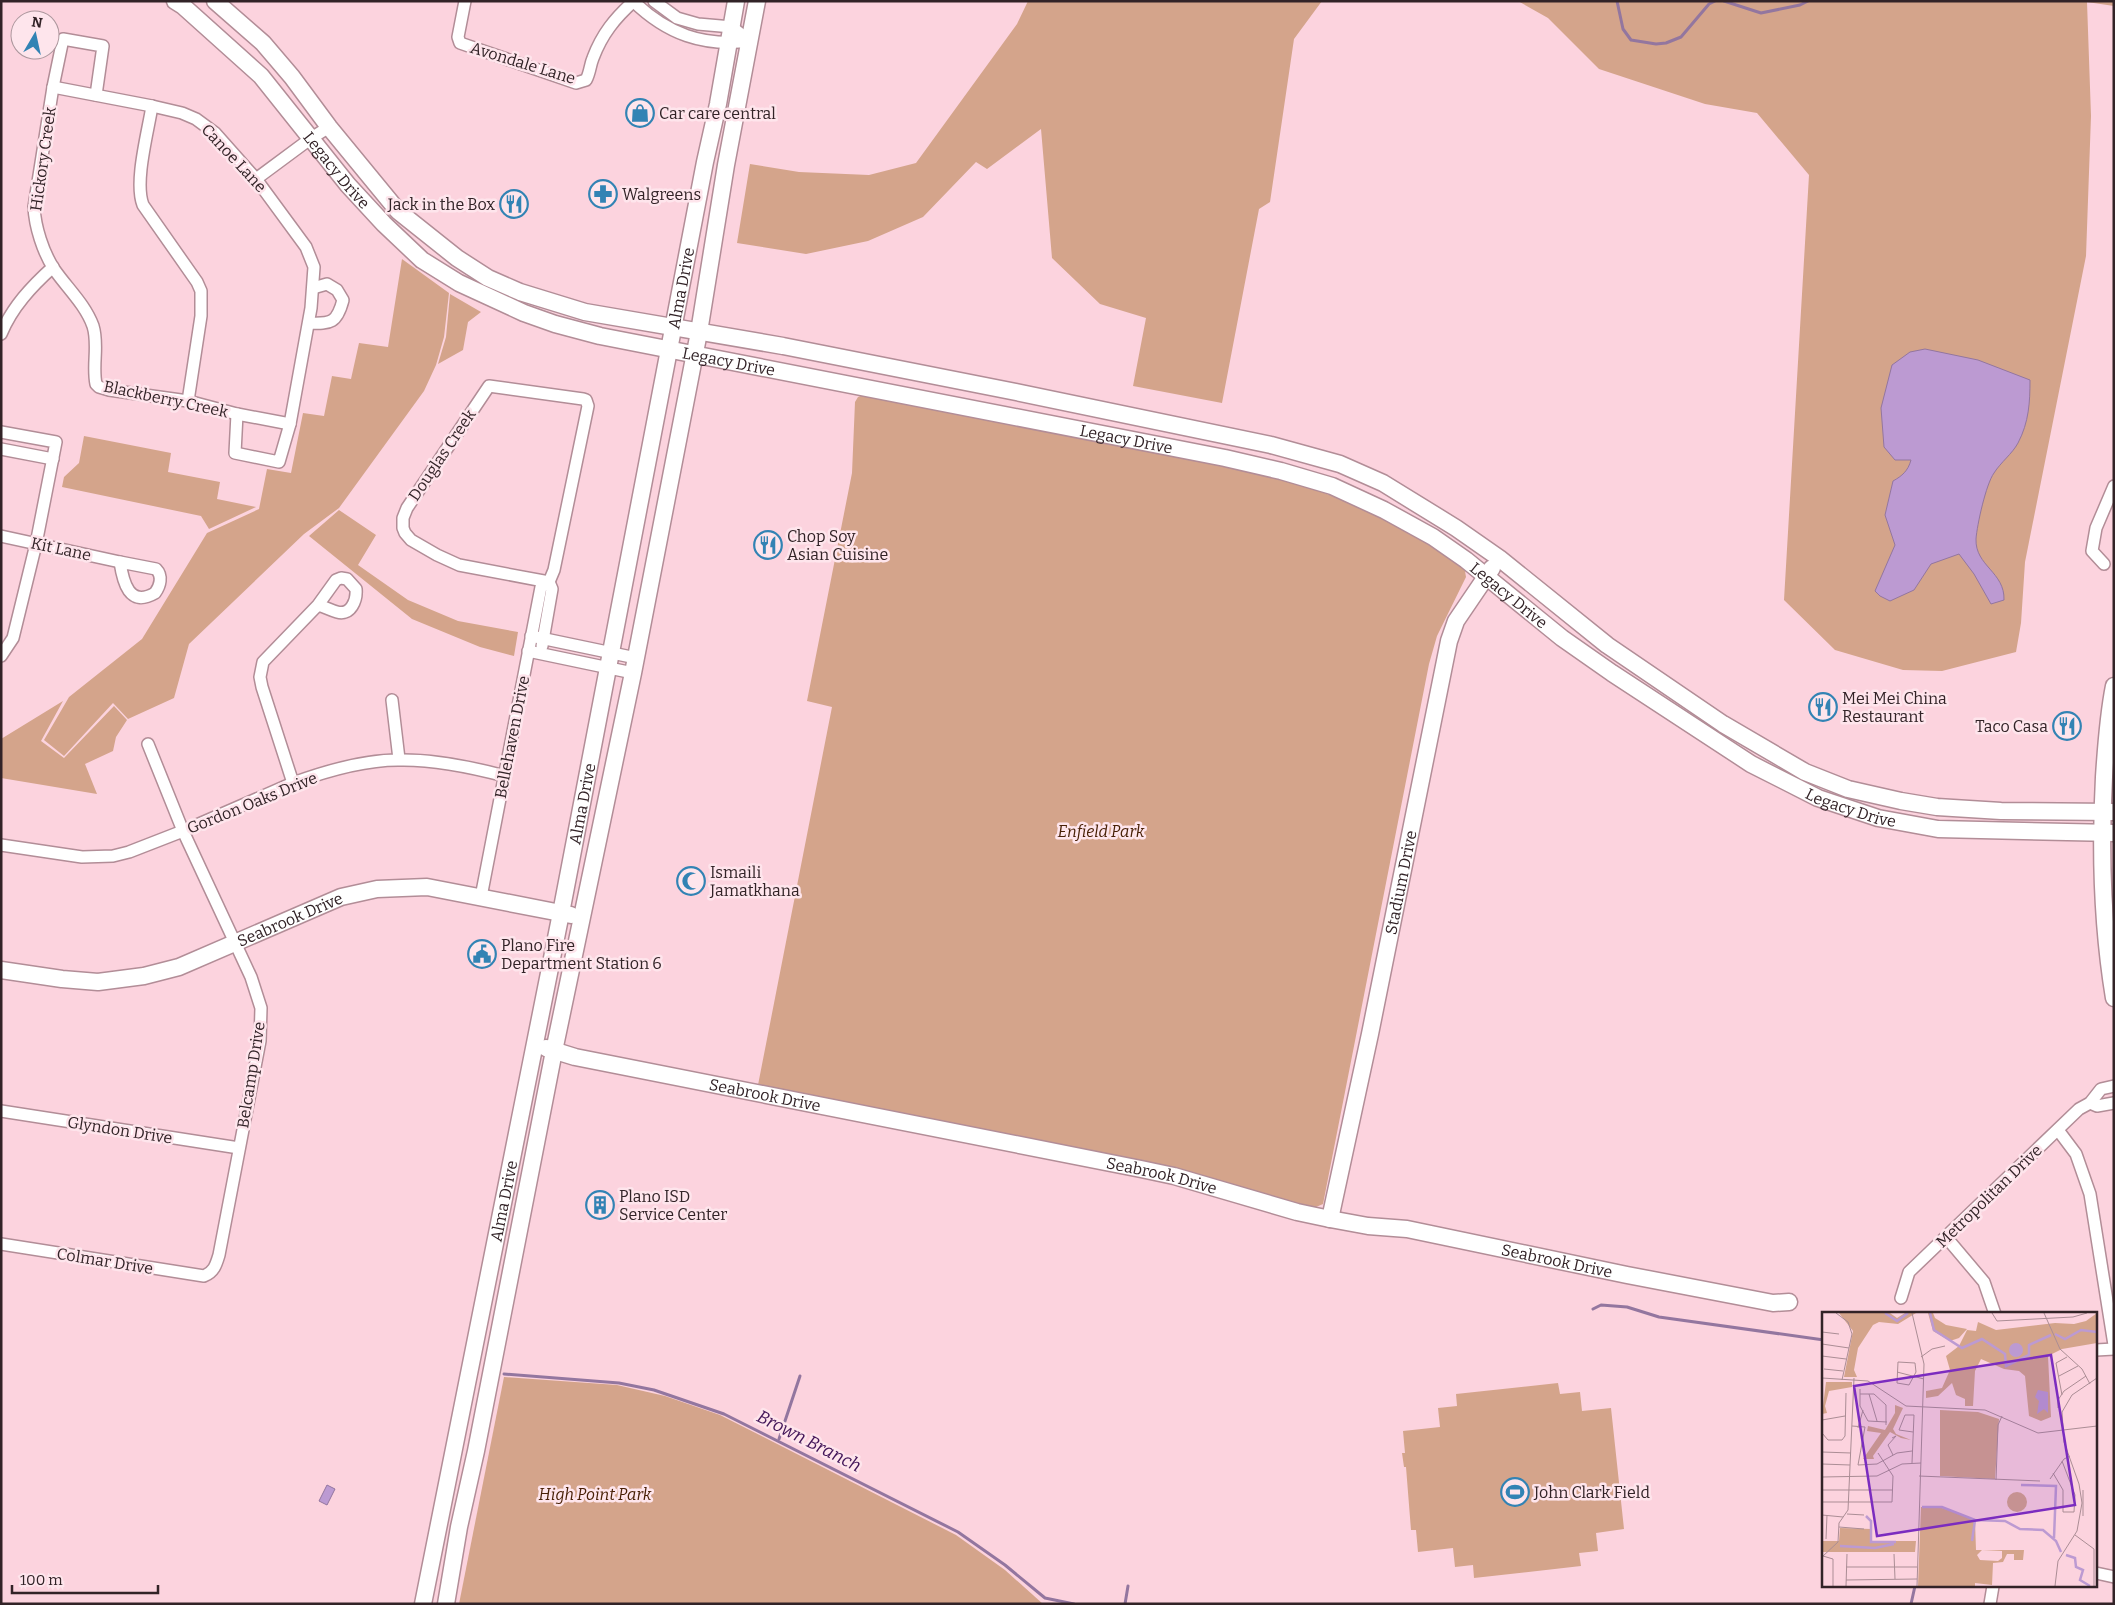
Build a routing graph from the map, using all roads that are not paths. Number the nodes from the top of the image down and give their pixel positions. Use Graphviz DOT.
graph roads {
  1 [pos="214,1"];
  2 [pos="465,1"];
  3 [pos="633,1"];
  4 [pos="654,1"];
  5 [pos="736,1"];
  6 [pos="757,1"];
  7 [pos="181,3"];
  8 [pos="731,35"];
  9 [pos="750,41"];
  10 [pos="53,87"];
  11 [pos="96,95"];
  12 [pos="152,106"];
  13 [pos="329,127"];
  14 [pos="310,139"];
  15 [pos="705,162"];
  16 [pos="726,165"];
  17 [pos="256,179"];
  18 [pos="53,267"];
  19 [pos="488,278"];
  20 [pos="313,288"];
  21 [pos="478,293"];
  22 [pos="309,323"];
  23 [pos="674,327"];
  24 [pos="698,332"];
  25 [pos="1,334"];
  26 [pos="668,350"];
  27 [pos="694,354"];
  28 [pos="859,362"];
  29 [pos="96,384"];
  30 [pos="854,385"];
  31 [pos="489,386"];
  32 [pos="1016,392"];
  33 [pos="188,401"];
  34 [pos="237,414"];
  35 [pos="1014,416"];
  36 [pos="290,424"];
  37 [pos="1,432"];
  38 [pos="1,449"];
  39 [pos="53,459"];
  40 [pos="280,462"];
  41 [pos="2114,486"];
  42 [pos="1,536"];
  43 [pos="633,536"];
  44 [pos="659,538"];
  45 [pos="36,544"];
  46 [pos="1499,558"];
  47 [pos="120,562"];
  48 [pos="2104,564"];
  49 [pos="1486,576"];
  50 [pos="549,582"];
  51 [pos="318,605"];
  52 [pos="531,636"];
  53 [pos="543,639"];
  54 [pos="528,651"];
  55 [pos="541,654"];
  56 [pos="1,656"];
  57 [pos="610,660"];
  58 [pos="635,665"];
  59 [pos="2114,686"];
  60 [pos="392,700"];
  61 [pos="1723,724"];
  62 [pos="1710,738"];
  63 [pos="148,744"];
  64 [pos="399,760"];
  65 [pos="505,776"];
  66 [pos="293,783"];
  67 [pos="1865,793"];
  68 [pos="1857,812"];
  69 [pos="2108,812"];
  70 [pos="183,831"];
  71 [pos="2108,834"];
  72 [pos="1,845"];
  73 [pos="481,897"];
  74 [pos="562,913"];
  75 [pos="582,917"];
  76 [pos="236,942"];
  77 [pos="1,970"];
  78 [pos="2114,998"];
  79 [pos="534,1044"];
  80 [pos="554,1051"];
  81 [pos="2114,1086"];
  82 [pos="2090,1103"];
  83 [pos="2114,1103"];
  84 [pos="1,1111"];
  85 [pos="2058,1130"];
  86 [pos="239,1148"];
  87 [pos="1330,1219"];
  88 [pos="1946,1237"];
  89 [pos="1,1244"];
  90 [pos="489,1273"];
  91 [pos="209,1274"];
  92 [pos="510,1275"];
  93 [pos="1901,1298"];
  94 [pos="1789,1302"];
  95 [pos="1994,1312"];
  96 [pos="2114,1345"];
  97 [pos="2114,1349"];
  98 [pos="2098,1350"];
  99 [pos="2098,1574"];
  100 [pos="2114,1577"];
  101 [pos="1993,1588"];
  102 [pos="423,1604"];
  103 [pos="446,1604"];
  104 [pos="1990,1604"];
  1 -- 13 [label="main road, Legacy Drive"];
  2 -- 3 [label="street, Avondale Lane"];
  3 -- 8 [label="street"];
  4 -- 8 [label="street"];
  5 -- 8 [label="main road, Alma Drive"];
  6 -- 9 [label="main road, Alma Drive"];
  7 -- 14 [label="main road, Legacy Drive"];
  8 -- 9 [label="street"];
  8 -- 15 [label="main road, Alma Drive"];
  9 -- 16 [label="main road, Alma Drive"];
  10 -- 11 [label="street, Canoe Lane"];
  10 -- 11 [label="street, Hickory Creek"];
  10 -- 18 [label="street, Hickory Creek"];
  11 -- 12 [label="street, Canoe Lane"];
  12 -- 17 [label="street, Canoe Lane"];
  12 -- 33 [label="street"];
  13 -- 14 [label="street"];
  13 -- 19 [label="main road, Legacy Drive"];
  14 -- 17 [label="street"];
  14 -- 21 [label="main road, Legacy Drive"];
  15 -- 16 [label="main road"];
  15 -- 23 [label="main road, Alma Drive"];
  16 -- 24 [label="main road, Alma Drive"];
  17 -- 20 [label="street, Canoe Lane"];
  18 -- 25 [label="street"];
  18 -- 29 [label="street, Hickory Creek"];
  19 -- 21 [label="main road"];
  19 -- 23 [label="main road, Legacy Drive"];
  20 -- 22 [label="street, Canoe Lane"];
  20 -- 22 [label="street"];
  21 -- 26 [label="main road, Legacy Drive"];
  22 -- 36 [label="street, Canoe Lane"];
  23 -- 24 [label="main road, Legacy Drive"];
  23 -- 26 [label="main road, Alma Drive"];
  24 -- 27 [label="main road, Alma Drive"];
  24 -- 28 [label="main road, Legacy Drive"];
  26 -- 27 [label="main road, Legacy Drive"];
  26 -- 43 [label="main road, Alma Drive"];
  27 -- 30 [label="main road, Legacy Drive"];
  27 -- 44 [label="main road, Alma Drive"];
  28 -- 30 [label="main road"];
  28 -- 32 [label="main road, Legacy Drive"];
  29 -- 33 [label="street, Blackberry Creek"];
  30 -- 35 [label="main road, Legacy Drive"];
  31 -- 50 [label="street, Bellehaven Drive"];
  31 -- 50 [label="street, Douglas Creek"];
  32 -- 35 [label="main road"];
  32 -- 46 [label="main road, Legacy Drive"];
  33 -- 34 [label="street, Blackberry Creek"];
  34 -- 36 [label="street, Blackberry Creek"];
  34 -- 40 [label="street, Blackberry Creek"];
  35 -- 49 [label="main road, Legacy Drive"];
  36 -- 40 [label="street, Canoe Lane"];
  37 -- 39 [label="street"];
  38 -- 39 [label="street"];
  39 -- 45 [label="street"];
  41 -- 48 [label="street"];
  42 -- 45 [label="street, Kit Lane"];
  43 -- 44 [label="main road"];
  43 -- 57 [label="main road, Alma Drive"];
  44 -- 58 [label="main road, Alma Drive"];
  45 -- 47 [label="street, Kit Lane"];
  45 -- 56 [label="street"];
  46 -- 49 [label="main road, Stadium Drive"];
  46 -- 61 [label="main road, Legacy Drive"];
  49 -- 62 [label="main road, Legacy Drive"];
  49 -- 87 [label="main road, Stadium Drive"];
  50 -- 52 [label="street, Bellehaven Drive"];
  50 -- 53 [label="street, Bellehaven Drive"];
  51 -- 66 [label="street"];
  52 -- 53 [label="street"];
  52 -- 54 [label="street, Bellehaven Drive"];
  53 -- 55 [label="street, Bellehaven Drive"];
  53 -- 57 [label="street"];
  54 -- 55 [label="street"];
  54 -- 65 [label="street, Bellehaven Drive"];
  55 -- 57 [label="street"];
  57 -- 58 [label="street"];
  57 -- 74 [label="main road, Alma Drive"];
  58 -- 75 [label="main road, Alma Drive"];
  59 -- 69 [label="main road"];
  60 -- 64 [label="street"];
  61 -- 62 [label="main road"];
  61 -- 67 [label="main road, Legacy Drive"];
  62 -- 68 [label="main road, Legacy Drive"];
  63 -- 70 [label="street, Belcamp Drive"];
  64 -- 65 [label="street, Gordon Oaks Drive"];
  64 -- 66 [label="street, Gordon Oaks Drive"];
  65 -- 73 [label="street, Bellehaven Drive"];
  66 -- 70 [label="street, Gordon Oaks Drive"];
  67 -- 68 [label="main road"];
  67 -- 69 [label="main road, Legacy Drive"];
  68 -- 71 [label="main road, Legacy Drive"];
  69 -- 71 [label="main road"];
  70 -- 72 [label="street, Gordon Oaks Drive"];
  70 -- 76 [label="street, Belcamp Drive"];
  71 -- 78 [label="main road"];
  73 -- 74 [label="main road, Seabrook Drive"];
  73 -- 76 [label="main road, Seabrook Drive"];
  74 -- 75 [label="main road, Seabrook Drive"];
  74 -- 79 [label="main road, Alma Drive"];
  75 -- 80 [label="main road, Alma Drive"];
  76 -- 77 [label="main road, Seabrook Drive"];
  76 -- 86 [label="street, Belcamp Drive"];
  79 -- 80 [label="main road, Seabrook Drive"];
  79 -- 90 [label="main road, Alma Drive"];
  80 -- 87 [label="main road, Seabrook Drive"];
  80 -- 92 [label="main road, Alma Drive"];
  81 -- 82 [label="street, Metropolitan Drive"];
  82 -- 83 [label="street"];
  82 -- 85 [label="street, Metropolitan Drive"];
  84 -- 86 [label="street, Glyndon Drive"];
  85 -- 88 [label="street, Metropolitan Drive"];
  85 -- 96 [label="street"];
  86 -- 91 [label="street, Belcamp Drive"];
  87 -- 94 [label="main road, Seabrook Drive"];
  88 -- 93 [label="street, Metropolitan Drive"];
  88 -- 95 [label="street"];
  89 -- 91 [label="street, Colmar Drive"];
  90 -- 92 [label="main road"];
  90 -- 102 [label="main road, Alma Drive"];
  92 -- 103 [label="main road, Alma Drive"];
  97 -- 98 [label="street"];
  99 -- 100 [label="street"];
  101 -- 104 [label="street"];
}
